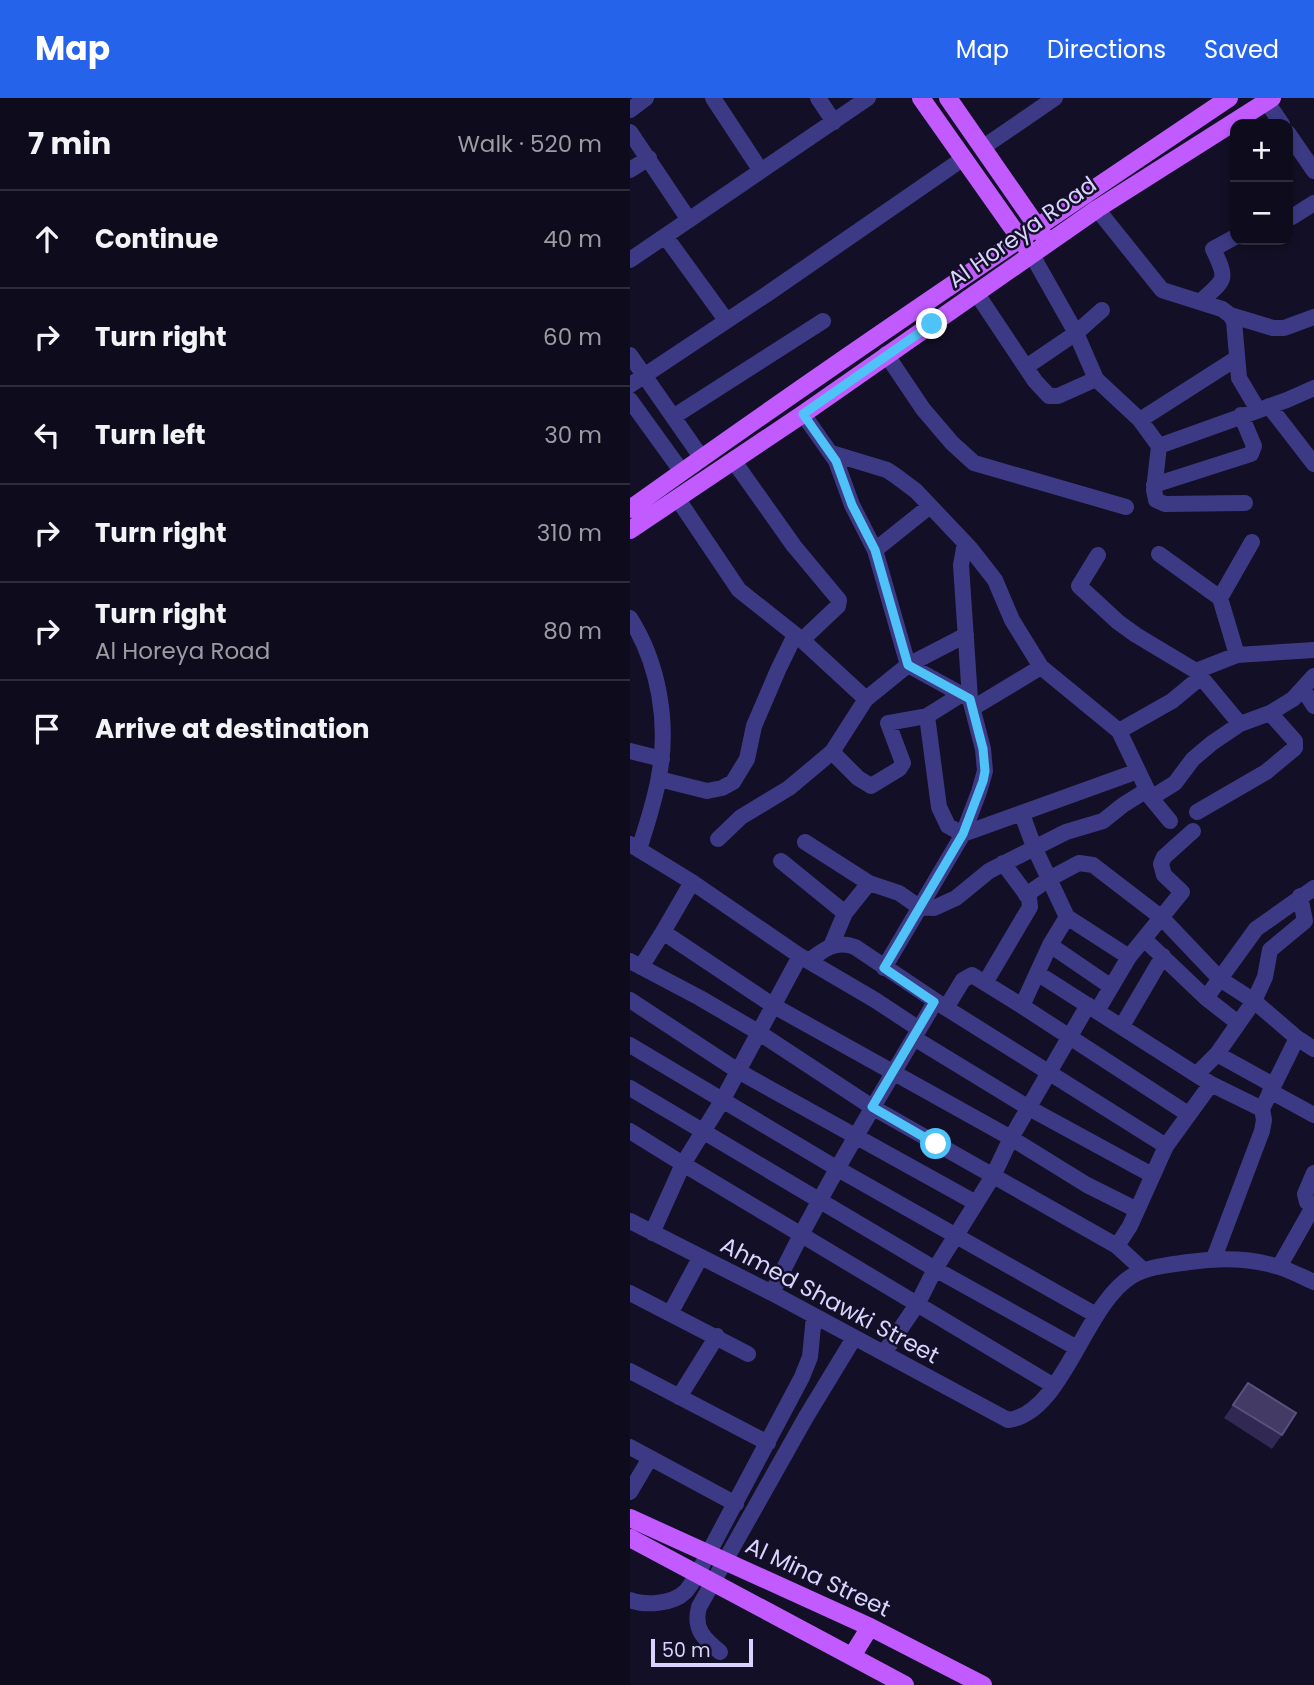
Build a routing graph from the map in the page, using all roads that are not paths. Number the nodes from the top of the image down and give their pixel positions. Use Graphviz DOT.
graph roads {
  1 [pos="646,98"];
  2 [pos="713,98"];
  3 [pos="818,98"];
  4 [pos="868,98"];
  5 [pos="921,98"];
  6 [pos="948,98"];
  7 [pos="1055,98"];
  8 [pos="1229,98"];
  9 [pos="1269,100"];
  10 [pos="630,110"];
  11 [pos="1246,119"];
  12 [pos="1279,119"];
  13 [pos="834,122"];
  14 [pos="630,132"];
  15 [pos="1230,132"];
  16 [pos="1293,140"];
  17 [pos="982,148"];
  18 [pos="649,158"];
  19 [pos="964,158"];
  20 [pos="630,170"];
  21 [pos="761,170"];
  22 [pos="1314,171"];
  23 [pos="1314,203"];
  24 [pos="1097,209"];
  25 [pos="1293,214"];
  26 [pos="689,220"];
  27 [pos="1037,226"];
  28 [pos="665,236"];
  29 [pos="1021,238"];
  30 [pos="1230,240"];
  31 [pos="1049,244"];
  32 [pos="1032,255"];
  33 [pos="631,256"];
  34 [pos="977,294"];
  35 [pos="1201,301"];
  36 [pos="1102,310"];
  37 [pos="1230,315"];
  38 [pos="1314,317"];
  39 [pos="726,320"];
  40 [pos="823,321"];
  41 [pos="1076,333"];
  42 [pos="886,354"];
  43 [pos="630,355"];
  44 [pos="1237,358"];
  45 [pos="1026,367"];
  46 [pos="645,375"];
  47 [pos="1096,379"];
  48 [pos="630,385"];
  49 [pos="1314,388"];
  50 [pos="630,400"];
  51 [pos="1264,408"];
  52 [pos="803,414"];
  53 [pos="1241,415"];
  54 [pos="673,417"];
  55 [pos="1140,420"];
  56 [pos="1159,446"];
  57 [pos="831,453"];
  58 [pos="701,457"];
  59 [pos="733,460"];
  60 [pos="1314,464"];
  61 [pos="681,472"];
  62 [pos="1154,485"];
  63 [pos="677,498"];
  64 [pos="1245,503"];
  65 [pos="930,506"];
  66 [pos="1126,507"];
  67 [pos="630,509"];
  68 [pos="630,530"];
  69 [pos="1252,542"];
  70 [pos="965,543"];
  71 [pos="875,550"];
  72 [pos="1159,554"];
  73 [pos="1098,555"];
  74 [pos="1220,598"];
  75 [pos="633,629"];
  76 [pos="967,635"];
  77 [pos="799,638"];
  78 [pos="1314,650"];
  79 [pos="1237,655"];
  80 [pos="908,665"];
  81 [pos="1041,667"];
  82 [pos="1198,674"];
  83 [pos="1314,676"];
  84 [pos="1303,689"];
  85 [pos="866,699"];
  86 [pos="968,700"];
  87 [pos="1314,706"];
  88 [pos="1270,713"];
  89 [pos="927,716"];
  90 [pos="1240,724"];
  91 [pos="1119,731"];
  92 [pos="630,751"];
  93 [pos="832,752"];
  94 [pos="662,759"];
  95 [pos="1138,771"];
  96 [pos="659,779"];
  97 [pos="1149,794"];
  98 [pos="1197,811"];
  99 [pos="1022,814"];
  100 [pos="1170,821"];
  101 [pos="1193,831"];
  102 [pos="963,834"];
  103 [pos="718,839"];
  104 [pos="806,842"];
  105 [pos="634,847"];
  106 [pos="1034,847"];
  107 [pos="781,861"];
  108 [pos="1003,863"];
  109 [pos="1049,879"];
  110 [pos="692,882"];
  111 [pos="869,883"];
  112 [pos="1307,892"];
  113 [pos="1026,895"];
  114 [pos="919,907"];
  115 [pos="845,913"];
  116 [pos="1067,917"];
  117 [pos="1162,918"];
  118 [pos="1256,929"];
  119 [pos="663,932"];
  120 [pos="1144,939"];
  121 [pos="1050,945"];
  122 [pos="831,946"];
  123 [pos="1270,950"];
  124 [pos="1163,956"];
  125 [pos="1129,957"];
  126 [pos="805,958"];
  127 [pos="636,964"];
  128 [pos="884,968"];
  129 [pos="1037,973"];
  130 [pos="1220,979"];
  131 [pos="985,983"];
  132 [pos="1110,986"];
  133 [pos="1206,998"];
  134 [pos="630,1000"];
  135 [pos="1254,1001"];
  136 [pos="940,1005"];
  137 [pos="774,1006"];
  138 [pos="1022,1006"];
  139 [pos="1092,1008"];
  140 [pos="1238,1023"];
  141 [pos="1122,1026"];
  142 [pos="758,1032"];
  143 [pos="916,1034"];
  144 [pos="1297,1038"];
  145 [pos="1070,1039"];
  146 [pos="630,1045"];
  147 [pos="1314,1048"];
  148 [pos="1217,1054"];
  149 [pos="738,1071"];
  150 [pos="892,1073"];
  151 [pos="1049,1074"];
  152 [pos="1204,1079"];
  153 [pos="630,1088"];
  154 [pos="1272,1088"];
  155 [pos="722,1101"];
  156 [pos="872,1107"];
  157 [pos="1029,1108"];
  158 [pos="1262,1109"];
  159 [pos="1188,1114"];
  160 [pos="1314,1115"];
  161 [pos="630,1130"];
  162 [pos="702,1133"];
  163 [pos="855,1135"];
  164 [pos="1011,1138"];
  165 [pos="1166,1146"];
  166 [pos="682,1164"];
  167 [pos="838,1169"];
  168 [pos="1314,1173"];
  169 [pos="1152,1175"];
  170 [pos="993,1176"];
  171 [pos="820,1201"];
  172 [pos="976,1203"];
  173 [pos="1138,1210"];
  174 [pos="1313,1210"];
  175 [pos="630,1221"];
  176 [pos="652,1233"];
  177 [pos="800,1234"];
  178 [pos="956,1234"];
  179 [pos="1117,1246"];
  180 [pos="700,1258"];
  181 [pos="1214,1258"];
  182 [pos="1279,1267"];
  183 [pos="935,1269"];
  184 [pos="1143,1270"];
  185 [pos="1314,1282"];
  186 [pos="630,1293"];
  187 [pos="772,1293"];
  188 [pos="918,1303"];
  189 [pos="671,1312"];
  190 [pos="1096,1315"];
  191 [pos="814,1316"];
  192 [pos="717,1336"];
  193 [pos="854,1338"];
  194 [pos="1077,1348"];
  195 [pos="884,1353"];
  196 [pos="748,1354"];
  197 [pos="630,1371"];
  198 [pos="1054,1386"];
  199 [pos="679,1397"];
  200 [pos="768,1443"];
  201 [pos="630,1447"];
  202 [pos="650,1458"];
  203 [pos="630,1492"];
  204 [pos="736,1504"];
  205 [pos="630,1518"];
  206 [pos="630,1538"];
  207 [pos="718,1557"];
  208 [pos="706,1578"];
  209 [pos="630,1600"];
  210 [pos="870,1627"];
  211 [pos="720,1652"];
  212 [pos="852,1657"];
  213 [pos="905,1685"];
  214 [pos="983,1685"];
  1 -- 10 [label="street"];
  2 -- 21 [label="street"];
  3 -- 13 [label="street"];
  4 -- 13 [label="street"];
  5 -- 19 [label="main road"];
  6 -- 17 [label="main road"];
  7 -- 17 [label="street"];
  8 -- 27 [label="main road, Al Horeya Road"];
  9 -- 11 [label="main road, Al Horeya Road"];
  9 -- 12 [label="street"];
  13 -- 21 [label="street"];
  14 -- 18 [label="street"];
  15 -- 24 [label="main road, Al Horeya Road"];
  16 -- 22 [label="street"];
  17 -- 27 [label="main road"];
  18 -- 20 [label="street"];
  18 -- 26 [label="street"];
  19 -- 29 [label="main road"];
  19 -- 39 [label="street"];
  21 -- 26 [label="street"];
  23 -- 25 [label="street"];
  24 -- 31 [label="main road, Al Horeya Road"];
  24 -- 35 [label="street"];
  26 -- 28 [label="street"];
  27 -- 29 [label="main road, Al Horeya Road"];
  27 -- 31 [label="main road"];
  28 -- 33 [label="street"];
  28 -- 39 [label="street"];
  29 -- 32 [label="main road"];
  29 -- 58 [label="main road, Al Horeya Road"];
  30 -- 35 [label="street"];
  31 -- 32 [label="main road, Al Horeya Road"];
  32 -- 34 [label="main road, Al Horeya Road"];
  32 -- 41 [label="street"];
  34 -- 42 [label="main road, Al Horeya Road"];
  34 -- 45 [label="street"];
  35 -- 37 [label="street"];
  36 -- 41 [label="street"];
  37 -- 38 [label="street"];
  37 -- 44 [label="street"];
  39 -- 46 [label="street"];
  40 -- 54 [label="street"];
  41 -- 45 [label="street"];
  41 -- 47 [label="street"];
  42 -- 52 [label="main road, Al Horeya Road"];
  42 -- 66 [label="street"];
  43 -- 46 [label="street"];
  44 -- 51 [label="street"];
  44 -- 55 [label="street"];
  45 -- 47 [label="street"];
  46 -- 48 [label="street"];
  46 -- 54 [label="street"];
  47 -- 55 [label="street"];
  49 -- 51 [label="street"];
  50 -- 61 [label="street"];
  51 -- 53 [label="street"];
  51 -- 60 [label="street"];
  52 -- 57 [label="street"];
  52 -- 59 [label="main road, Al Horeya Road"];
  53 -- 56 [label="street"];
  53 -- 62 [label="street"];
  54 -- 58 [label="street"];
  55 -- 56 [label="street"];
  56 -- 62 [label="street"];
  57 -- 65 [label="street"];
  57 -- 71 [label="street"];
  58 -- 61 [label="main road, Al Horeya Road"];
  59 -- 63 [label="main road, Al Horeya Road"];
  59 -- 77 [label="street"];
  61 -- 67 [label="main road, Al Horeya Road"];
  62 -- 64 [label="street"];
  63 -- 68 [label="main road, Al Horeya Road"];
  63 -- 77 [label="street"];
  65 -- 70 [label="street"];
  65 -- 71 [label="street"];
  69 -- 74 [label="street"];
  70 -- 76 [label="street"];
  70 -- 81 [label="street"];
  71 -- 80 [label="street"];
  72 -- 74 [label="street"];
  73 -- 82 [label="street"];
  74 -- 79 [label="street"];
  75 -- 94 [label="street"];
  76 -- 80 [label="street"];
  76 -- 86 [label="street"];
  77 -- 85 [label="street"];
  77 -- 96 [label="street"];
  78 -- 79 [label="street"];
  79 -- 82 [label="street"];
  80 -- 85 [label="street"];
  80 -- 86 [label="street"];
  81 -- 86 [label="street"];
  81 -- 91 [label="street"];
  82 -- 90 [label="street"];
  82 -- 91 [label="street"];
  83 -- 84 [label="street"];
  84 -- 87 [label="street"];
  84 -- 88 [label="street"];
  85 -- 93 [label="street"];
  86 -- 89 [label="street"];
  86 -- 102 [label="street"];
  88 -- 90 [label="street"];
  88 -- 98 [label="street"];
  89 -- 93 [label="street"];
  89 -- 102 [label="street"];
  90 -- 97 [label="street"];
  91 -- 95 [label="street"];
  92 -- 94 [label="street"];
  93 -- 103 [label="street"];
  94 -- 96 [label="street"];
  95 -- 97 [label="street"];
  95 -- 99 [label="street"];
  96 -- 105 [label="street"];
  97 -- 100 [label="street"];
  97 -- 106 [label="street"];
  99 -- 102 [label="street"];
  99 -- 106 [label="street"];
  101 -- 117 [label="street"];
  102 -- 114 [label="street"];
  104 -- 111 [label="street"];
  105 -- 110 [label="street"];
  106 -- 108 [label="street"];
  106 -- 109 [label="street"];
  107 -- 115 [label="street"];
  108 -- 113 [label="street"];
  108 -- 114 [label="street"];
  109 -- 113 [label="street"];
  109 -- 116 [label="street"];
  109 -- 117 [label="street"];
  110 -- 119 [label="street"];
  110 -- 126 [label="street"];
  111 -- 114 [label="street"];
  111 -- 115 [label="street"];
  112 -- 118 [label="street"];
  112 -- 123 [label="street"];
  113 -- 131 [label="street"];
  114 -- 128 [label="street"];
  115 -- 122 [label="street"];
  116 -- 121 [label="street"];
  116 -- 125 [label="street"];
  117 -- 120 [label="street"];
  117 -- 130 [label="street"];
  118 -- 123 [label="street"];
  118 -- 130 [label="street"];
  119 -- 127 [label="street"];
  119 -- 137 [label="street"];
  120 -- 124 [label="street"];
  120 -- 125 [label="street"];
  121 -- 129 [label="street"];
  121 -- 132 [label="street"];
  122 -- 126 [label="street"];
  122 -- 128 [label="street"];
  123 -- 135 [label="street"];
  124 -- 133 [label="street"];
  124 -- 141 [label="street"];
  125 -- 132 [label="street"];
  126 -- 137 [label="street"];
  126 -- 143 [label="street"];
  127 -- 142 [label="street"];
  128 -- 136 [label="street"];
  129 -- 138 [label="street"];
  129 -- 139 [label="street"];
  130 -- 133 [label="street"];
  130 -- 135 [label="street"];
  131 -- 136 [label="street"];
  131 -- 138 [label="street"];
  132 -- 139 [label="street"];
  133 -- 140 [label="street"];
  134 -- 149 [label="street"];
  135 -- 140 [label="street"];
  135 -- 144 [label="street"];
  136 -- 143 [label="street"];
  136 -- 151 [label="street"];
  137 -- 142 [label="street"];
  137 -- 150 [label="street"];
  138 -- 145 [label="street"];
  139 -- 141 [label="street"];
  139 -- 145 [label="street"];
  140 -- 148 [label="street"];
  141 -- 152 [label="street"];
  142 -- 149 [label="street"];
  142 -- 156 [label="street"];
  143 -- 150 [label="street"];
  143 -- 157 [label="street"];
  144 -- 147 [label="street"];
  144 -- 154 [label="street"];
  145 -- 151 [label="street"];
  145 -- 159 [label="street"];
  146 -- 155 [label="street"];
  148 -- 152 [label="street"];
  148 -- 154 [label="street"];
  149 -- 155 [label="street"];
  149 -- 163 [label="street"];
  150 -- 156 [label="street"];
  150 -- 164 [label="street"];
  151 -- 157 [label="street"];
  151 -- 165 [label="street"];
  152 -- 158 [label="street"];
  152 -- 159 [label="street"];
  153 -- 162 [label="street"];
  154 -- 158 [label="street"];
  154 -- 160 [label="street"];
  155 -- 162 [label="street"];
  155 -- 167 [label="street"];
  156 -- 163 [label="street"];
  156 -- 170 [label="street"];
  157 -- 164 [label="street"];
  157 -- 169 [label="street"];
  158 -- 181 [label="street"];
  159 -- 165 [label="street"];
  161 -- 166 [label="street"];
  162 -- 166 [label="street"];
  162 -- 171 [label="street"];
  163 -- 167 [label="street"];
  163 -- 172 [label="street"];
  164 -- 170 [label="street"];
  164 -- 173 [label="street"];
  165 -- 169 [label="street"];
  166 -- 176 [label="street"];
  166 -- 177 [label="street"];
  167 -- 171 [label="street"];
  167 -- 178 [label="street"];
  168 -- 174 [label="street"];
  169 -- 173 [label="street"];
  170 -- 172 [label="street"];
  170 -- 179 [label="street"];
  171 -- 177 [label="street"];
  171 -- 183 [label="street"];
  172 -- 178 [label="street"];
  173 -- 179 [label="street"];
  174 -- 182 [label="street"];
  175 -- 176 [label="street, Ahmed Shawki Street"];
  176 -- 180 [label="street, Ahmed Shawki Street"];
  177 -- 187 [label="street"];
  177 -- 188 [label="street"];
  178 -- 183 [label="street"];
  178 -- 190 [label="street"];
  179 -- 184 [label="street"];
  180 -- 187 [label="street, Ahmed Shawki Street"];
  180 -- 189 [label="street"];
  181 -- 182 [label="street"];
  181 -- 184 [label="street"];
  182 -- 185 [label="street"];
  183 -- 188 [label="street"];
  183 -- 194 [label="street"];
  184 -- 190 [label="street"];
  186 -- 189 [label="street"];
  187 -- 191 [label="street, Ahmed Shawki Street"];
  188 -- 195 [label="street"];
  188 -- 198 [label="street"];
  189 -- 192 [label="street"];
  190 -- 194 [label="street"];
  191 -- 193 [label="street, Ahmed Shawki Street"];
  191 -- 200 [label="street"];
  192 -- 196 [label="street"];
  192 -- 199 [label="street"];
  193 -- 195 [label="street, Ahmed Shawki Street"];
  193 -- 207 [label="street"];
  194 -- 198 [label="street"];
  195 -- 198 [label="street, Ahmed Shawki Street"];
  197 -- 199 [label="street"];
  199 -- 200 [label="street"];
  200 -- 204 [label="street"];
  201 -- 202 [label="street"];
  202 -- 203 [label="street"];
  202 -- 204 [label="street"];
  204 -- 207 [label="street"];
  205 -- 207 [label="main road, Al Mina Street"];
  206 -- 208 [label="main road"];
  207 -- 208 [label="street"];
  207 -- 210 [label="main road, Al Mina Street"];
  208 -- 209 [label="street"];
  208 -- 211 [label="street"];
  208 -- 212 [label="main road"];
  210 -- 212 [label="main road"];
  210 -- 214 [label="main road, Al Mina Street"];
  212 -- 213 [label="main road"];
}
